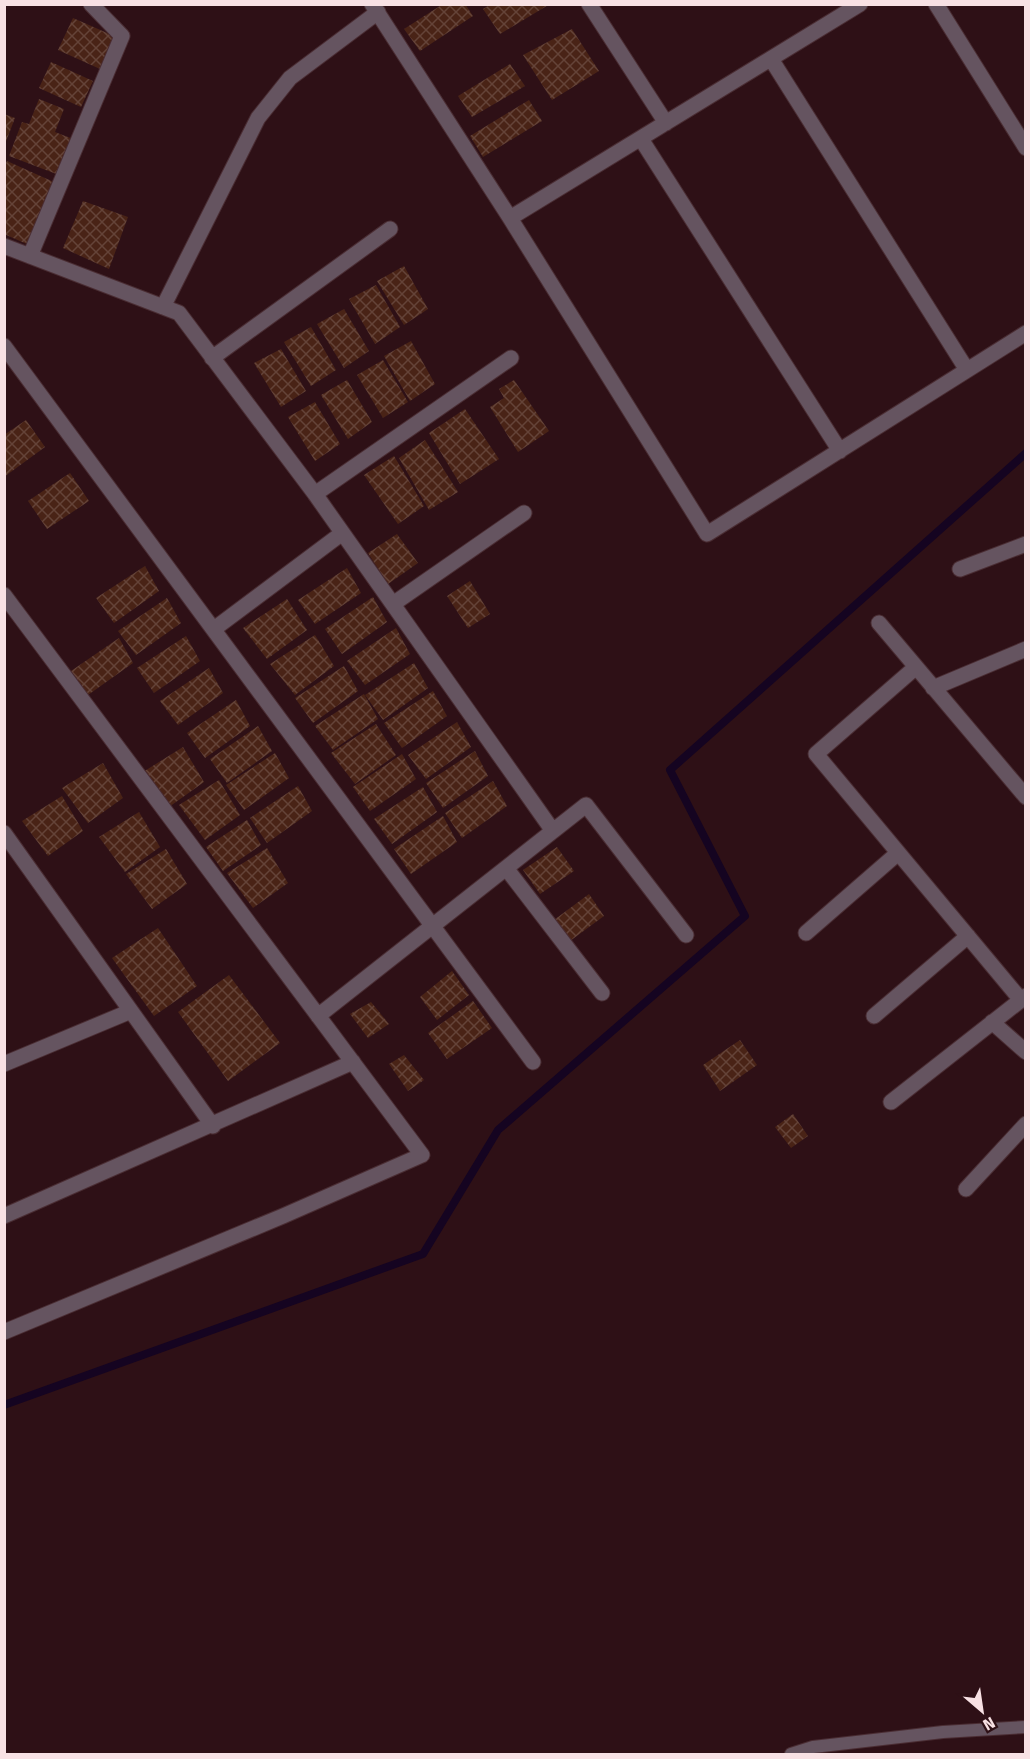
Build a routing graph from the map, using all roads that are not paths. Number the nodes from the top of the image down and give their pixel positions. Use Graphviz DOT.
graph roads {
  1 [pos="91,4"];
  2 [pos="589,4"];
  3 [pos="860,4"];
  4 [pos="936,4"];
  5 [pos="375,8"];
  6 [pos="771,59"];
  7 [pos="666,123"];
  8 [pos="641,139"];
  9 [pos="1026,148"];
  10 [pos="510,218"];
  11 [pos="390,229"];
  12 [pos="4,246"];
  13 [pos="30,256"];
  14 [pos="163,307"];
  15 [pos="1026,333"];
  16 [pos="4,346"];
  17 [pos="212,358"];
  18 [pos="511,358"];
  19 [pos="967,370"];
  20 [pos="840,451"];
  21 [pos="315,494"];
  22 [pos="524,513"];
  23 [pos="341,534"];
  24 [pos="1026,544"];
  25 [pos="960,569"];
  26 [pos="4,595"];
  27 [pos="393,604"];
  28 [pos="879,623"];
  29 [pos="214,629"];
  30 [pos="1026,649"];
  31 [pos="916,667"];
  32 [pos="933,688"];
  33 [pos="1026,797"];
  34 [pos="553,831"];
  35 [pos="4,833"];
  36 [pos="898,853"];
  37 [pos="506,868"];
  38 [pos="433,925"];
  39 [pos="806,933"];
  40 [pos="686,935"];
  41 [pos="968,936"];
  42 [pos="602,993"];
  43 [pos="1023,998"];
  44 [pos="131,1011"];
  45 [pos="318,1016"];
  46 [pos="874,1016"];
  47 [pos="992,1022"];
  48 [pos="1026,1052"];
  49 [pos="353,1062"];
  50 [pos="533,1062"];
  51 [pos="4,1064"];
  52 [pos="891,1102"];
  53 [pos="1026,1124"];
  54 [pos="213,1126"];
  55 [pos="966,1189"];
  56 [pos="4,1216"];
  57 [pos="4,1332"];
  58 [pos="1026,1727"];
  59 [pos="792,1755"];
  1 -- 13 [label="street"];
  2 -- 7 [label="street"];
  3 -- 6 [label="street"];
  4 -- 9 [label="street"];
  5 -- 10 [label="street"];
  5 -- 14 [label="street"];
  6 -- 7 [label="street"];
  6 -- 19 [label="street"];
  7 -- 8 [label="street"];
  8 -- 10 [label="street"];
  8 -- 20 [label="street"];
  10 -- 20 [label="street"];
  11 -- 17 [label="street"];
  12 -- 13 [label="street"];
  13 -- 14 [label="street"];
  14 -- 17 [label="street"];
  15 -- 19 [label="street"];
  16 -- 29 [label="street"];
  17 -- 21 [label="street"];
  18 -- 21 [label="street"];
  19 -- 20 [label="street"];
  21 -- 23 [label="street"];
  22 -- 27 [label="street"];
  23 -- 27 [label="street"];
  23 -- 29 [label="street"];
  24 -- 25 [label="street"];
  26 -- 45 [label="street"];
  27 -- 34 [label="street"];
  28 -- 31 [label="street"];
  29 -- 38 [label="street"];
  30 -- 32 [label="street"];
  31 -- 32 [label="street"];
  31 -- 36 [label="street"];
  32 -- 33 [label="street"];
  34 -- 37 [label="street"];
  34 -- 40 [label="street"];
  35 -- 44 [label="street"];
  36 -- 39 [label="street"];
  36 -- 41 [label="street"];
  37 -- 38 [label="street"];
  37 -- 42 [label="street"];
  38 -- 45 [label="street"];
  38 -- 50 [label="street"];
  41 -- 43 [label="street"];
  41 -- 46 [label="street"];
  43 -- 47 [label="street"];
  44 -- 51 [label="street"];
  44 -- 54 [label="street"];
  45 -- 49 [label="street"];
  47 -- 48 [label="street"];
  47 -- 52 [label="street"];
  49 -- 54 [label="street"];
  49 -- 57 [label="street"];
  53 -- 55 [label="street"];
  54 -- 56 [label="street"];
  58 -- 59 [label="lane"];
}
